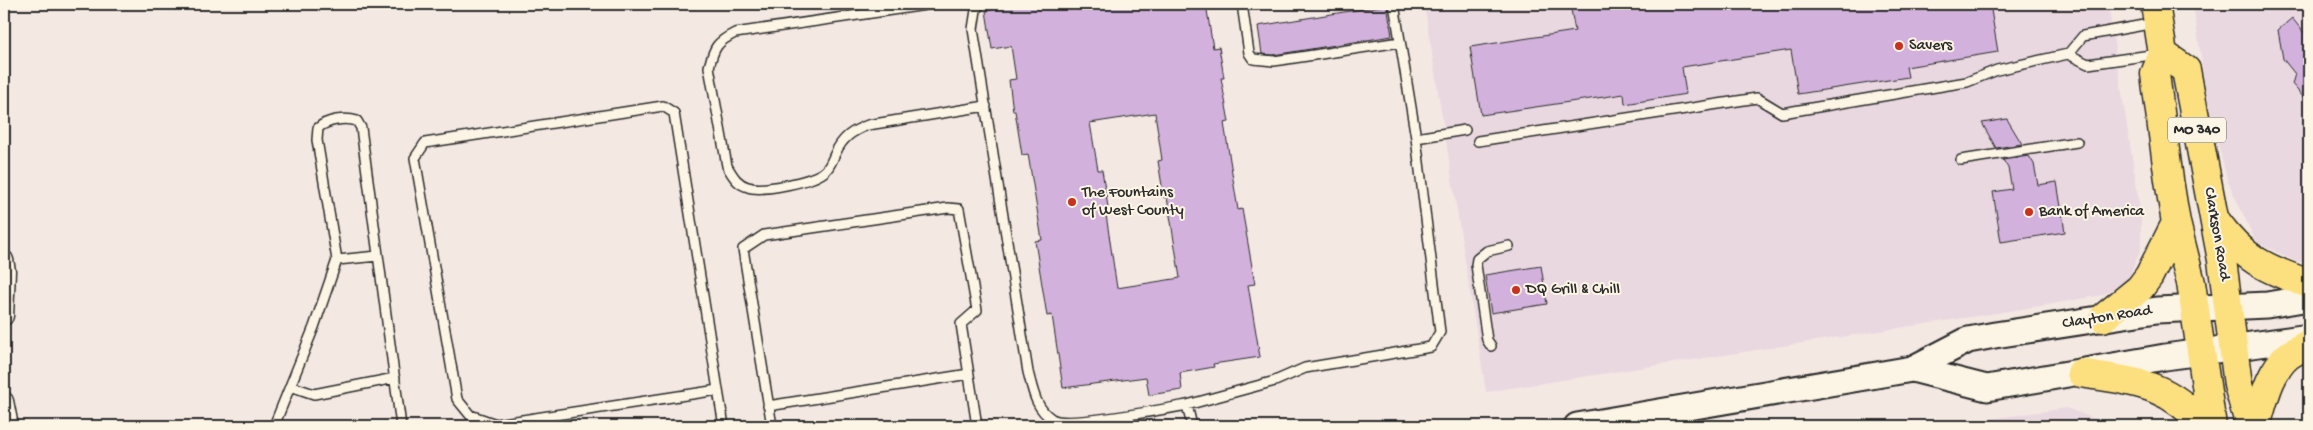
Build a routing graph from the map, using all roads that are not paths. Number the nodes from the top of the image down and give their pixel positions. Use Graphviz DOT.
graph roads {
  1 [pos="933,4"];
  2 [pos="980,4"];
  3 [pos="1242,4"];
  4 [pos="1394,4"];
  5 [pos="2156,13"];
  6 [pos="1400,42"];
  7 [pos="2068,54"];
  8 [pos="2163,54"];
  9 [pos="986,106"];
  10 [pos="1464,130"];
  11 [pos="1416,138"];
  12 [pos="1478,141"];
  13 [pos="2077,142"];
  14 [pos="1960,160"];
  15 [pos="2213,217"];
  16 [pos="2176,223"];
  17 [pos="1509,246"];
  18 [pos="378,256"];
  19 [pos="4,260"];
  20 [pos="338,260"];
  21 [pos="2309,284"];
  22 [pos="2309,298"];
  23 [pos="2228,307"];
  24 [pos="2195,308"];
  25 [pos="4,316"];
  26 [pos="2103,318"];
  27 [pos="2309,337"];
  28 [pos="2309,343"];
  29 [pos="1491,346"];
  30 [pos="2233,347"];
  31 [pos="2201,352"];
  32 [pos="1912,369"];
  33 [pos="2080,373"];
  34 [pos="969,374"];
  35 [pos="395,378"];
  36 [pos="290,386"];
  37 [pos="718,390"];
  38 [pos="4,401"];
  39 [pos="1187,405"];
  40 [pos="768,406"];
  41 [pos="1643,421"];
  42 [pos="9,426"];
  43 [pos="274,426"];
  44 [pos="401,426"];
  45 [pos="724,426"];
  46 [pos="772,426"];
  47 [pos="977,426"];
  48 [pos="1192,426"];
  49 [pos="1577,426"];
  50 [pos="2205,426"];
  51 [pos="2212,426"];
  52 [pos="2250,426"];
  53 [pos="2256,426"];
  1 -- 9 [label="lane"];
  2 -- 9 [label="lane"];
  3 -- 6 [label="lane"];
  4 -- 6 [label="lane"];
  5 -- 7 [label="lane"];
  5 -- 8 [label="main road, Clarkson Road / MO 340"];
  6 -- 11 [label="lane"];
  7 -- 8 [label="lane"];
  7 -- 12 [label="lane"];
  8 -- 15 [label="main road, Clarkson Road / MO 340"];
  8 -- 16 [label="main road, Clarkson Road / MO 340"];
  9 -- 39 [label="lane"];
  10 -- 11 [label="lane"];
  11 -- 39 [label="lane"];
  13 -- 14 [label="lane"];
  15 -- 21 [label="main road"];
  15 -- 23 [label="main road, Clarkson Road / MO 340"];
  16 -- 24 [label="main road, Clarkson Road / MO 340"];
  16 -- 26 [label="main road"];
  17 -- 29 [label="lane"];
  18 -- 20 [label="lane"];
  18 -- 20 [label="lane"];
  18 -- 35 [label="lane"];
  19 -- 25 [label="street"];
  20 -- 36 [label="lane"];
  22 -- 23 [label="main road, Clayton Road"];
  23 -- 24 [label="main road, Clayton Road"];
  23 -- 30 [label="main road, Clarkson Road / MO 340"];
  24 -- 26 [label="main road, Clayton Road"];
  24 -- 31 [label="main road, Clarkson Road / MO 340"];
  26 -- 32 [label="main road, Clayton Road"];
  27 -- 30 [label="main road, Clayton Road"];
  28 -- 53 [label="main road"];
  30 -- 31 [label="main road, Clayton Road"];
  30 -- 52 [label="main road, Clarkson Road / MO 340"];
  31 -- 33 [label="main road, Clayton Road"];
  31 -- 51 [label="main road, Clarkson Road / MO 340"];
  32 -- 33 [label="main road, Clayton Road"];
  32 -- 41 [label="main road, Clayton Road"];
  33 -- 50 [label="main road"];
  34 -- 40 [label="lane"];
  34 -- 40 [label="lane"];
  34 -- 47 [label="lane"];
  35 -- 36 [label="lane"];
  35 -- 44 [label="lane"];
  36 -- 43 [label="lane"];
  37 -- 37 [label="lane"];
  37 -- 45 [label="lane"];
  38 -- 42 [label="street"];
  39 -- 48 [label="lane"];
  40 -- 46 [label="lane"];
  41 -- 49 [label="main road, Clayton Road"];
}
